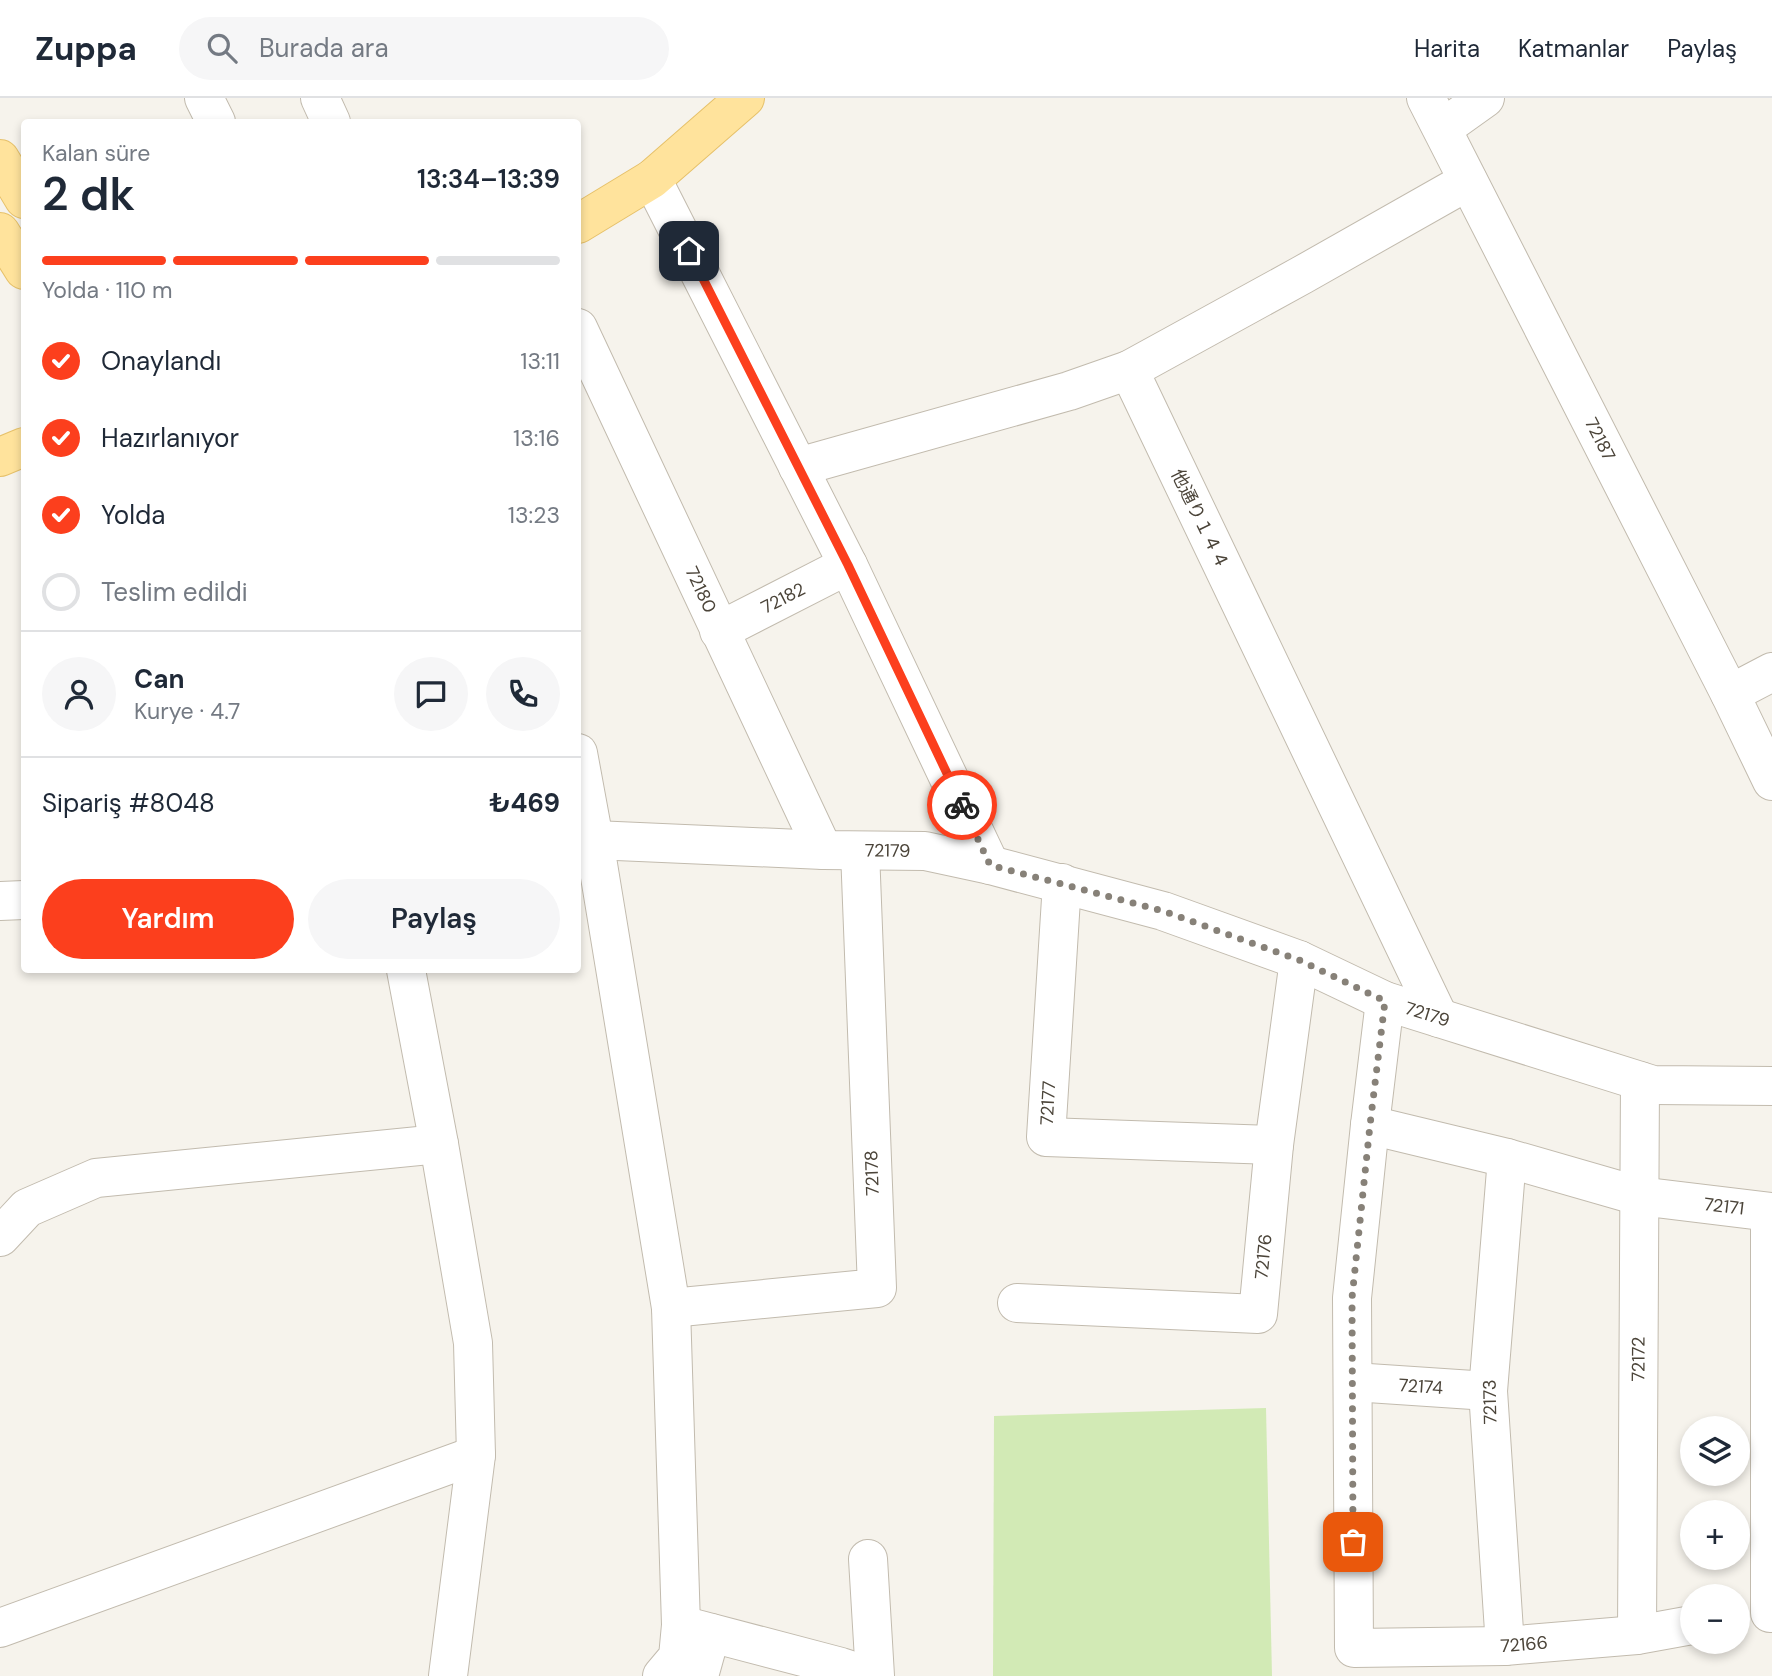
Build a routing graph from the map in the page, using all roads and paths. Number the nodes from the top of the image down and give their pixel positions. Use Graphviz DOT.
graph roads {
  1 [pos="204,98"];
  2 [pos="320,98"];
  3 [pos="745,98"];
  4 [pos="1485,98"];
  5 [pos="1434,113"];
  6 [pos="214,119"];
  7 [pos="330,119"];
  8 [pos="0,159"];
  9 [pos="652,179"];
  10 [pos="1468,181"];
  11 [pos="21,194"];
  12 [pos="581,221"];
  13 [pos="0,232"];
  14 [pos="21,265"];
  15 [pos="581,334"];
  16 [pos="1129,370"];
  17 [pos="21,448"];
  18 [pos="0,457"];
  19 [pos="798,467"];
  20 [pos="848,565"];
  21 [pos="719,631"];
  22 [pos="1772,672"];
  23 [pos="1730,694"];
  24 [pos="1772,781"];
  25 [pos="581,786"];
  26 [pos="586,841"];
  27 [pos="841,851"];
  28 [pos="990,865"];
  29 [pos="1062,883"];
  30 [pos="21,900"];
  31 [pos="0,901"];
  32 [pos="1299,960"];
  33 [pos="407,973"];
  34 [pos="1385,1001"];
  35 [pos="1439,1018"];
  36 [pos="1640,1081"];
  37 [pos="1772,1086"];
  38 [pos="1370,1125"];
  39 [pos="439,1143"];
  40 [pos="1274,1145"];
  41 [pos="1507,1158"];
  42 [pos="1639,1196"];
  43 [pos="0,1237"];
  44 [pos="1017,1303"];
  45 [pos="671,1308"];
  46 [pos="1353,1382"];
  47 [pos="1488,1391"];
  48 [pos="476,1455"];
  49 [pos="868,1559"];
  50 [pos="1760,1614"];
  51 [pos="1680,1627"];
  52 [pos="0,1628"];
  53 [pos="696,1629"];
  54 [pos="1637,1634"];
  55 [pos="1505,1646"];
  56 [pos="856,1674"];
  57 [pos="448,1676"];
  58 [pos="662,1676"];
  59 [pos="699,1676"];
  1 -- 6 [label="street"];
  2 -- 7 [label="street"];
  3 -- 9 [label="main road"];
  4 -- 5 [label="street"];
  5 -- 10 [label="street, 72187"];
  8 -- 11 [label="main road"];
  9 -- 12 [label="main road"];
  9 -- 19 [label="street"];
  10 -- 16 [label="street"];
  10 -- 23 [label="street, 72187"];
  13 -- 14 [label="main road"];
  15 -- 21 [label="street, 72180"];
  16 -- 19 [label="street"];
  16 -- 35 [label="street, 他通り１４４"];
  17 -- 18 [label="main road"];
  19 -- 20 [label="street"];
  20 -- 21 [label="street, 72182"];
  20 -- 28 [label="street"];
  21 -- 27 [label="street, 72180"];
  22 -- 23 [label="street"];
  23 -- 24 [label="street, 72187"];
  25 -- 26 [label="street"];
  26 -- 27 [label="street, 72179"];
  26 -- 45 [label="street"];
  27 -- 28 [label="street, 72179"];
  27 -- 45 [label="street, 72178"];
  28 -- 29 [label="street, 72179"];
  29 -- 32 [label="street, 72179"];
  29 -- 40 [label="street, 72177"];
  30 -- 31 [label="street"];
  32 -- 34 [label="street, 72179"];
  32 -- 40 [label="street, 72176"];
  33 -- 39 [label="street"];
  34 -- 35 [label="street, 72179"];
  34 -- 38 [label="street"];
  35 -- 36 [label="street, 72179"];
  36 -- 37 [label="street, 72179"];
  36 -- 42 [label="street, 72172"];
  38 -- 41 [label="street, 72171"];
  38 -- 46 [label="street"];
  39 -- 43 [label="street"];
  39 -- 48 [label="street"];
  40 -- 44 [label="street, 72176"];
  41 -- 42 [label="street, 72171"];
  41 -- 47 [label="street, 72173"];
  42 -- 50 [label="street, 72171"];
  42 -- 54 [label="street, 72172"];
  45 -- 53 [label="street"];
  46 -- 47 [label="street, 72174"];
  46 -- 55 [label="street, 72166"];
  47 -- 55 [label="street, 72173"];
  48 -- 52 [label="street"];
  48 -- 57 [label="street"];
  49 -- 56 [label="street"];
  51 -- 54 [label="street, 72166"];
  53 -- 56 [label="street"];
  53 -- 58 [label="street"];
  53 -- 59 [label="street"];
  54 -- 55 [label="street, 72166"];
}
